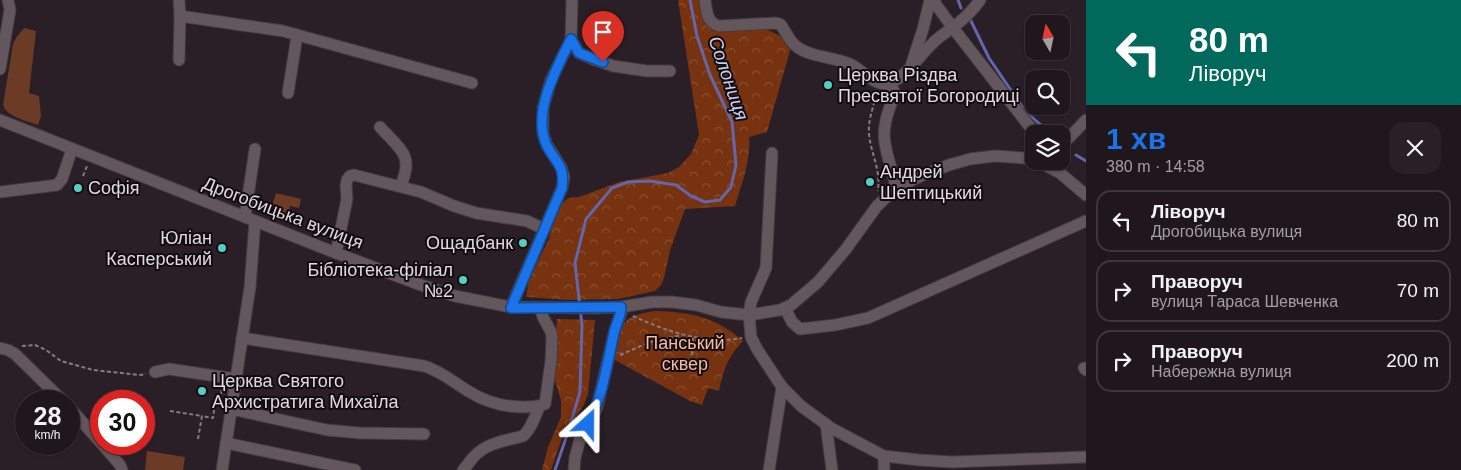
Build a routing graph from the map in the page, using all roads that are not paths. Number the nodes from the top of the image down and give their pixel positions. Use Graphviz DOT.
graph roads {
  1 [pos="8,0"];
  2 [pos="179,0"];
  3 [pos="572,0"];
  4 [pos="705,0"];
  5 [pos="930,0"];
  6 [pos="934,0"];
  7 [pos="980,0"];
  8 [pos="180,16"];
  9 [pos="953,28"];
  10 [pos="297,36"];
  11 [pos="571,39"];
  12 [pos="179,60"];
  13 [pos="910,67"];
  14 [pos="0,69"];
  15 [pos="670,71"];
  16 [pos="472,83"];
  17 [pos="889,84"];
  18 [pos="288,93"];
  19 [pos="0,120"];
  20 [pos="1086,120"];
  21 [pos="1028,125"];
  22 [pos="380,127"];
  23 [pos="1070,137"];
  24 [pos="255,148"];
  25 [pos="72,149"];
  26 [pos="772,153"];
  27 [pos="1025,158"];
  28 [pos="1055,170"];
  29 [pos="401,186"];
  30 [pos="896,188"];
  31 [pos="0,192"];
  32 [pos="1086,195"];
  33 [pos="250,219"];
  34 [pos="1086,221"];
  35 [pos="544,228"];
  36 [pos="336,253"];
  37 [pos="511,308"];
  38 [pos="540,308"];
  39 [pos="786,308"];
  40 [pos="621,310"];
  41 [pos="749,315"];
  42 [pos="242,338"];
  43 [pos="2,349"];
  44 [pos="155,372"];
  45 [pos="236,379"];
  46 [pos="782,387"];
  47 [pos="52,390"];
  48 [pos="539,407"];
  49 [pos="231,409"];
  50 [pos="80,420"];
  51 [pos="826,424"];
  52 [pos="90,431"];
  53 [pos="424,434"];
  54 [pos="226,443"];
  55 [pos="111,455"];
  56 [pos="884,456"];
  57 [pos="1086,457"];
  58 [pos="1034,464"];
  59 [pos="929,465"];
  60 [pos="122,470"];
  61 [pos="222,470"];
  62 [pos="355,470"];
  63 [pos="463,470"];
  64 [pos="574,470"];
  65 [pos="769,470"];
  66 [pos="832,470"];
  67 [pos="884,470"];
  1 -- 14 [label="street"];
  2 -- 8 [label="street"];
  3 -- 11 [label="street"];
  4 -- 17 [label="street"];
  5 -- 13 [label="street"];
  6 -- 9 [label="street"];
  7 -- 9 [label="street"];
  8 -- 10 [label="street"];
  8 -- 12 [label="street"];
  9 -- 13 [label="street"];
  9 -- 21 [label="street"];
  10 -- 16 [label="street"];
  10 -- 18 [label="street"];
  11 -- 15 [label="street"];
  11 -- 35 [label="street"];
  13 -- 17 [label="street"];
  17 -- 30 [label="street"];
  19 -- 25 [label="street, Дрогобицька вулиця"];
  20 -- 23 [label="street"];
  22 -- 29 [label="street"];
  24 -- 33 [label="street"];
  25 -- 31 [label="street"];
  25 -- 33 [label="street, Дрогобицька вулиця"];
  26 -- 41 [label="street"];
  27 -- 30 [label="street"];
  28 -- 32 [label="street"];
  29 -- 35 [label="street"];
  29 -- 36 [label="street"];
  30 -- 39 [label="street"];
  33 -- 36 [label="street, Дрогобицька вулиця"];
  33 -- 42 [label="street"];
  34 -- 39 [label="street"];
  35 -- 37 [label="street"];
  36 -- 37 [label="street, Дрогобицька вулиця"];
  37 -- 38 [label="street, Дрогобицька вулиця"];
  38 -- 40 [label="street, Дрогобицька вулиця"];
  38 -- 48 [label="street"];
  39 -- 41 [label="street, Дрогобицька вулиця"];
  40 -- 41 [label="street, Дрогобицька вулиця"];
  40 -- 64 [label="street"];
  41 -- 46 [label="street"];
  42 -- 45 [label="street"];
  42 -- 48 [label="street"];
  43 -- 47 [label="street"];
  44 -- 45 [label="street"];
  45 -- 49 [label="street"];
  46 -- 51 [label="street"];
  46 -- 65 [label="street"];
  48 -- 63 [label="street"];
  49 -- 53 [label="street"];
  49 -- 54 [label="street"];
  50 -- 52 [label="street"];
  51 -- 56 [label="street"];
  51 -- 66 [label="street"];
  54 -- 61 [label="street"];
  54 -- 62 [label="street"];
  55 -- 60 [label="street"];
  56 -- 59 [label="street"];
  56 -- 67 [label="street"];
  57 -- 58 [label="street"];
  58 -- 59 [label="street"];
}
